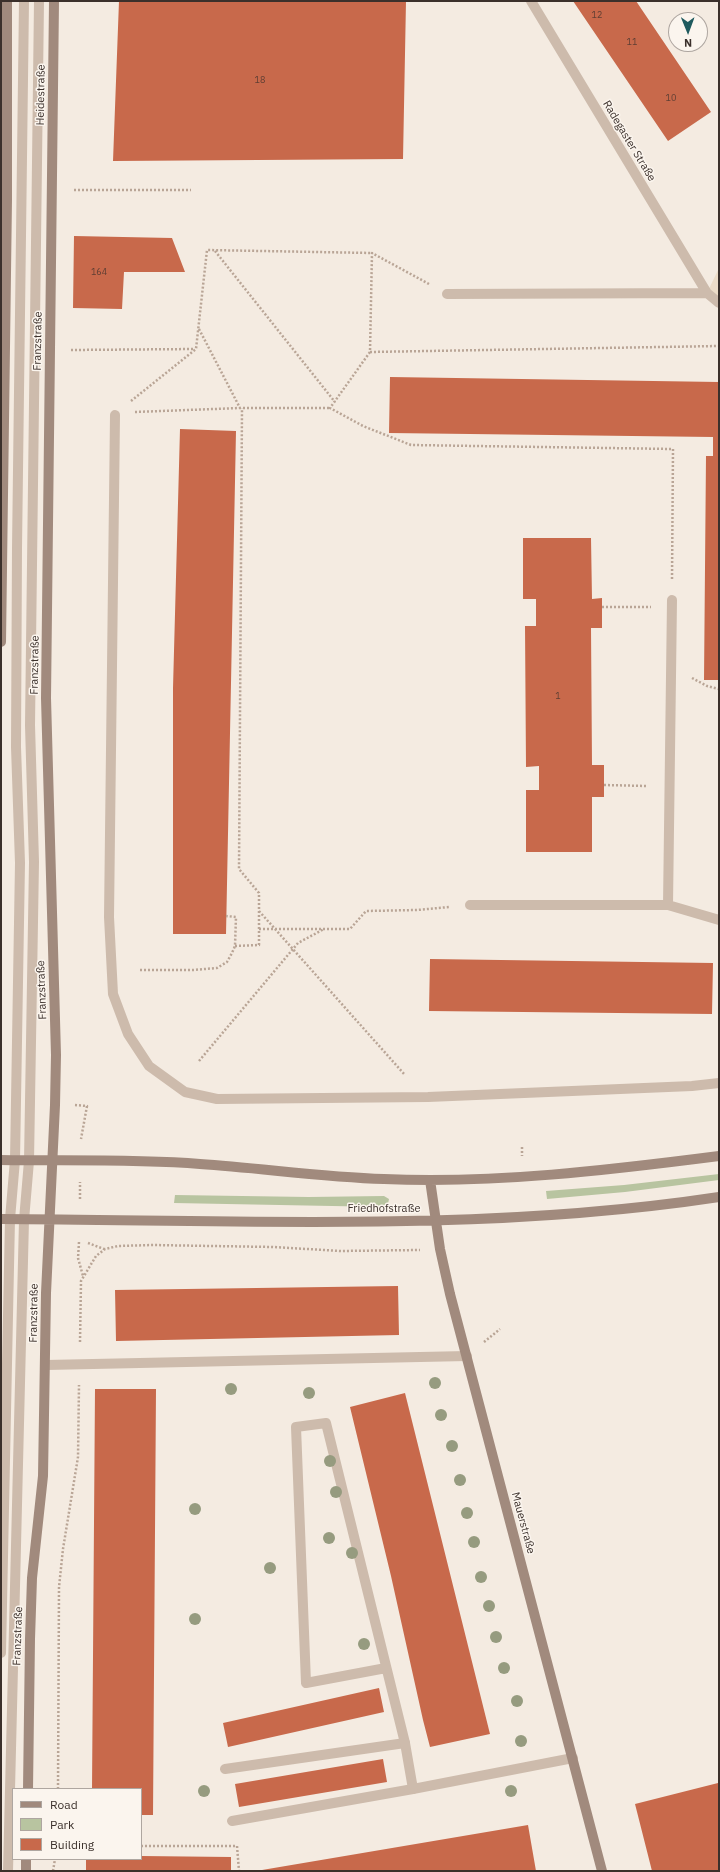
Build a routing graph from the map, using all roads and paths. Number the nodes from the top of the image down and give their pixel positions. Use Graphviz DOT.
graph roads {
  1 [pos="7,1"];
  2 [pos="24,1"];
  3 [pos="39,1"];
  4 [pos="54,1"];
  5 [pos="531,1"];
  6 [pos="52,189"];
  7 [pos="191,190"];
  8 [pos="4,199"];
  9 [pos="215,251"];
  10 [pos="372,253"];
  11 [pos="707,293"];
  12 [pos="447,294"];
  13 [pos="719,303"];
  14 [pos="199,328"];
  15 [pos="719,346"];
  16 [pos="196,349"];
  17 [pos="96,350"];
  18 [pos="370,352"];
  19 [pos="335,402"];
  20 [pos="241,408"];
  21 [pos="330,408"];
  22 [pos="115,415"];
  23 [pos="672,604"];
  24 [pos="602,607"];
  25 [pos="1,642"];
  26 [pos="604,785"];
  27 [pos="670,786"];
  28 [pos="470,905"];
  29 [pos="668,905"];
  30 [pos="259,911"];
  31 [pos="226,916"];
  32 [pos="719,920"];
  33 [pos="275,928"];
  34 [pos="324,928"];
  35 [pos="259,929"];
  36 [pos="235,946"];
  37 [pos="294,949"];
  38 [pos="140,970"];
  39 [pos="199,1061"];
  40 [pos="406,1076"];
  41 [pos="719,1083"];
  42 [pos="87,1106"];
  43 [pos="719,1156"];
  44 [pos="1,1160"];
  45 [pos="15,1160"];
  46 [pos="29,1161"];
  47 [pos="52,1161"];
  48 [pos="81,1161"];
  49 [pos="430,1180"];
  50 [pos="719,1198"];
  51 [pos="5,1219"];
  52 [pos="24,1220"];
  53 [pos="49,1220"];
  54 [pos="79,1220"];
  55 [pos="436,1221"];
  56 [pos="440,1249"];
  57 [pos="83,1276"];
  58 [pos="467,1356"];
  59 [pos="46,1365"];
  60 [pos="80,1365"];
  61 [pos="1,1653"];
  62 [pos="386,1668"];
  63 [pos="405,1743"];
  64 [pos="573,1758"];
  65 [pos="225,1769"];
  66 [pos="28,1788"];
  67 [pos="58,1788"];
  68 [pos="413,1789"];
  69 [pos="232,1821"];
  70 [pos="142,1846"];
  71 [pos="26,1860"];
  72 [pos="55,1860"];
  73 [pos="8,1871"];
  74 [pos="26,1871"];
  75 [pos="53,1871"];
  76 [pos="239,1871"];
  77 [pos="602,1871"];
  1 -- 8 [label="main road"];
  2 -- 45 [label="street"];
  3 -- 46 [label="street"];
  4 -- 6 [label="main road, Heidestraße"];
  5 -- 11 [label="street, Radegaster Straße"];
  6 -- 7 [label="path"];
  6 -- 47 [label="main road, Franzstraße"];
  8 -- 25 [label="main road"];
  9 -- 10 [label="path"];
  9 -- 14 [label="path"];
  9 -- 19 [label="path"];
  10 -- 12 [label="path"];
  10 -- 18 [label="path"];
  11 -- 12 [label="street"];
  11 -- 13 [label="street, Radegaster Straße"];
  14 -- 16 [label="path"];
  14 -- 20 [label="path"];
  15 -- 18 [label="path"];
  16 -- 17 [label="path"];
  16 -- 22 [label="path"];
  18 -- 19 [label="path"];
  19 -- 21 [label="path"];
  20 -- 21 [label="path"];
  20 -- 22 [label="path"];
  20 -- 30 [label="path"];
  21 -- 23 [label="path"];
  22 -- 41 [label="street"];
  23 -- 24 [label="path"];
  23 -- 27 [label="street"];
  26 -- 27 [label="path"];
  27 -- 29 [label="street"];
  28 -- 29 [label="street"];
  28 -- 34 [label="path"];
  29 -- 32 [label="street"];
  30 -- 33 [label="path"];
  30 -- 35 [label="path"];
  31 -- 36 [label="path"];
  33 -- 34 [label="path"];
  33 -- 35 [label="path"];
  33 -- 37 [label="path"];
  34 -- 37 [label="path"];
  35 -- 36 [label="path"];
  36 -- 38 [label="path"];
  37 -- 39 [label="path"];
  37 -- 40 [label="path"];
  42 -- 48 [label="path"];
  43 -- 49 [label="main road"];
  44 -- 45 [label="main road"];
  45 -- 46 [label="main road"];
  45 -- 51 [label="street"];
  46 -- 47 [label="main road"];
  46 -- 52 [label="street"];
  47 -- 48 [label="main road"];
  47 -- 53 [label="main road, Franzstraße"];
  48 -- 49 [label="main road"];
  48 -- 54 [label="path"];
  49 -- 55 [label="main road, Mauerstraße"];
  50 -- 55 [label="main road, Friedhofstraße"];
  51 -- 52 [label="main road, Friedhofstraße"];
  51 -- 61 [label="street"];
  52 -- 53 [label="main road, Friedhofstraße"];
  52 -- 73 [label="street"];
  53 -- 54 [label="main road, Friedhofstraße"];
  53 -- 59 [label="main road, Franzstraße"];
  54 -- 55 [label="main road, Friedhofstraße"];
  54 -- 57 [label="path"];
  55 -- 56 [label="main road, Mauerstraße"];
  56 -- 57 [label="path"];
  56 -- 58 [label="main road, Mauerstraße"];
  57 -- 60 [label="path"];
  58 -- 60 [label="street"];
  58 -- 64 [label="main road, Mauerstraße"];
  59 -- 60 [label="street"];
  59 -- 66 [label="main road, Franzstraße"];
  60 -- 67 [label="path"];
  62 -- 62 [label="street"];
  62 -- 63 [label="street"];
  63 -- 65 [label="street"];
  63 -- 68 [label="street"];
  64 -- 68 [label="street"];
  64 -- 77 [label="main road, Mauerstraße"];
  68 -- 69 [label="street"];
  70 -- 76 [label="path"];
  71 -- 74 [label="main road"];
  72 -- 75 [label="path"];
}
